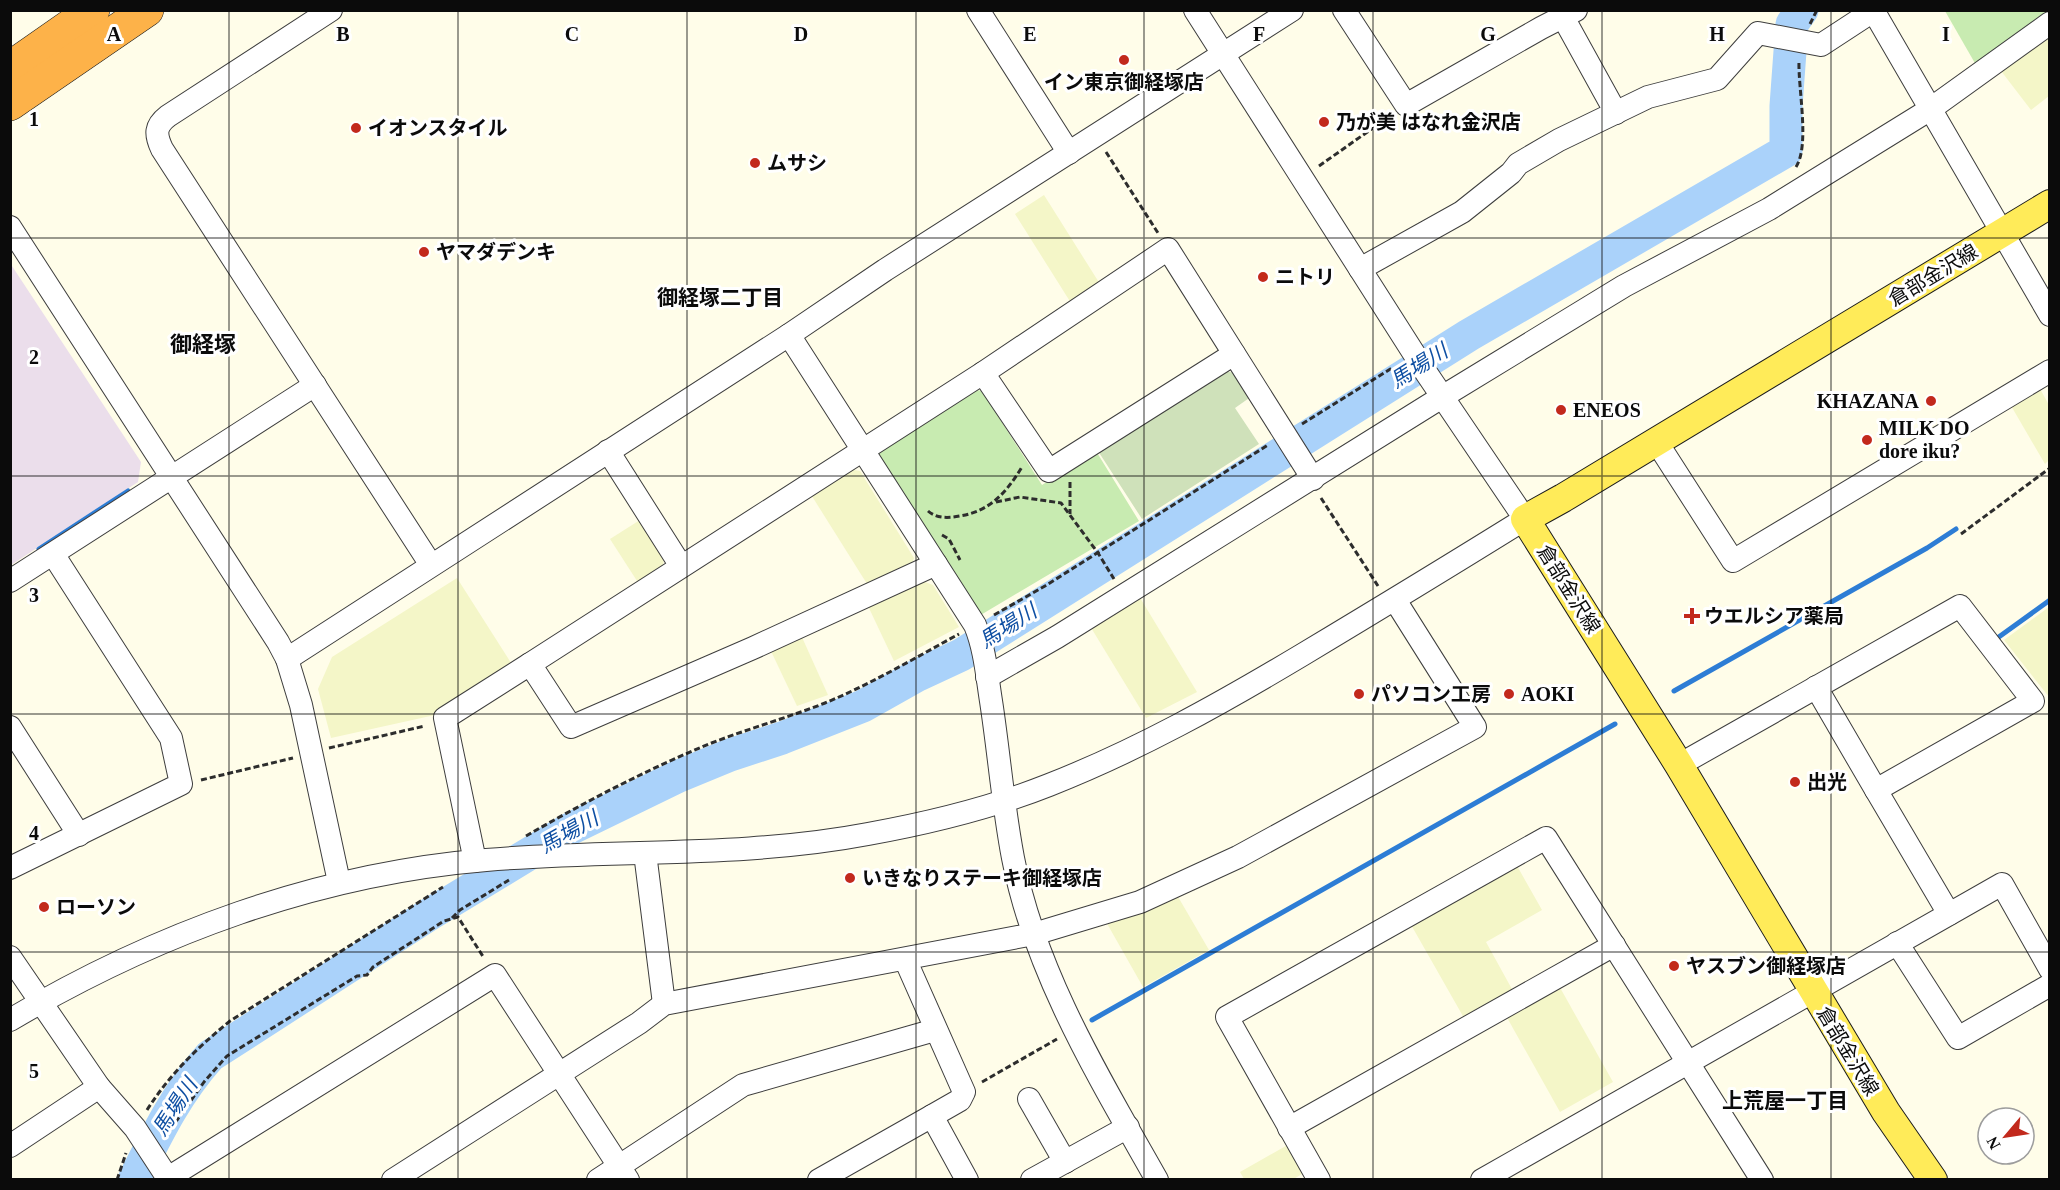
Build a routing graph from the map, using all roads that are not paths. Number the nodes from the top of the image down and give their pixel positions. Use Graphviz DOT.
graph roads {
  1 [pos="93,10"];
  2 [pos="147,10"];
  3 [pos="331,10"];
  4 [pos="978,10"];
  5 [pos="1195,10"];
  6 [pos="1292,10"];
  7 [pos="1344,10"];
  8 [pos="1873,11"];
  9 [pos="1570,14"];
  10 [pos="2049,23"];
  11 [pos="1223,55"];
  12 [pos="10,68"];
  13 [pos="10,104"];
  14 [pos="1929,110"];
  15 [pos="1616,113"];
  16 [pos="1069,153"];
  17 [pos="2049,204"];
  18 [pos="10,227"];
  19 [pos="2002,233"];
  20 [pos="1360,269"];
  21 [pos="2049,315"];
  22 [pos="789,335"];
  23 [pos="1234,354"];
  24 [pos="2049,371"];
  25 [pos="983,373"];
  26 [pos="315,385"];
  27 [pos="1442,397"];
  28 [pos="1656,441"];
  29 [pos="863,450"];
  30 [pos="608,451"];
  31 [pos="1308,475"];
  32 [pos="173,478"];
  33 [pos="1525,519"];
  34 [pos="53,554"];
  35 [pos="936,564"];
  36 [pos="431,565"];
  37 [pos="681,566"];
  38 [pos="10,581"];
  39 [pos="1387,594"];
  40 [pos="287,659"];
  41 [pos="530,664"];
  42 [pos="987,677"];
  43 [pos="1816,687"];
  44 [pos="10,727"];
  45 [pos="1679,765"];
  46 [pos="1876,790"];
  47 [pos="1005,800"];
  48 [pos="79,835"];
  49 [pos="645,854"];
  50 [pos="486,860"];
  51 [pos="10,868"];
  52 [pos="339,882"];
  53 [pos="1949,914"];
  54 [pos="1034,934"];
  55 [pos="1897,944"];
  56 [pos="1614,945"];
  57 [pos="10,957"];
  58 [pos="905,959"];
  59 [pos="2049,969"];
  60 [pos="2049,986"];
  61 [pos="1812,992"];
  62 [pos="41,1002"];
  63 [pos="664,1004"];
  64 [pos="10,1020"];
  65 [pos="936,1030"];
  66 [pos="1689,1062"];
  67 [pos="559,1074"];
  68 [pos="99,1087"];
  69 [pos="1029,1099"];
  70 [pos="932,1116"];
  71 [pos="1128,1127"];
  72 [pos="1289,1128"];
  73 [pos="10,1146"];
  74 [pos="1065,1162"];
  75 [pos="624,1172"];
  76 [pos="165,1173"];
  77 [pos="846,1173"];
  78 [pos="393,1179"];
  79 [pos="598,1179"];
  80 [pos="819,1179"];
  81 [pos="967,1179"];
  82 [pos="1032,1179"];
  83 [pos="1157,1179"];
  84 [pos="1319,1179"];
  85 [pos="1482,1179"];
  86 [pos="1762,1179"];
  87 [pos="1933,1179"];
  1 -- 12 [label="highway"];
  2 -- 13 [label="highway"];
  3 -- 26 [label="street"];
  4 -- 16 [label="street"];
  5 -- 11 [label="street"];
  6 -- 11 [label="street"];
  7 -- 9 [label="street"];
  8 -- 14 [label="street"];
  8 -- 15 [label="street"];
  9 -- 15 [label="street"];
  10 -- 14 [label="street"];
  11 -- 16 [label="street"];
  11 -- 20 [label="street"];
  14 -- 19 [label="street"];
  14 -- 27 [label="street"];
  15 -- 20 [label="street"];
  16 -- 22 [label="street"];
  17 -- 19 [label="main road, 倉部金沢線"];
  18 -- 32 [label="street"];
  19 -- 21 [label="street"];
  19 -- 28 [label="main road, 倉部金沢線"];
  20 -- 27 [label="street"];
  22 -- 29 [label="street"];
  22 -- 30 [label="street"];
  23 -- 25 [label="street"];
  23 -- 25 [label="street"];
  23 -- 31 [label="street"];
  24 -- 28 [label="street"];
  25 -- 29 [label="street"];
  26 -- 32 [label="street"];
  26 -- 36 [label="street"];
  27 -- 31 [label="street"];
  27 -- 33 [label="street"];
  28 -- 33 [label="main road, 倉部金沢線"];
  29 -- 35 [label="street"];
  29 -- 37 [label="street"];
  30 -- 36 [label="street"];
  30 -- 37 [label="street"];
  31 -- 42 [label="street"];
  32 -- 34 [label="street"];
  32 -- 40 [label="street"];
  33 -- 39 [label="street"];
  33 -- 45 [label="main road, 倉部金沢線"];
  34 -- 38 [label="street"];
  34 -- 48 [label="street"];
  35 -- 41 [label="street"];
  35 -- 42 [label="street"];
  36 -- 40 [label="street"];
  37 -- 41 [label="street"];
  39 -- 47 [label="street"];
  39 -- 54 [label="street"];
  40 -- 52 [label="street"];
  41 -- 50 [label="street"];
  42 -- 47 [label="street"];
  43 -- 45 [label="street"];
  43 -- 46 [label="street"];
  43 -- 46 [label="street"];
  44 -- 48 [label="street"];
  45 -- 61 [label="main road, 倉部金沢線"];
  46 -- 53 [label="street"];
  47 -- 49 [label="street"];
  47 -- 54 [label="street"];
  48 -- 51 [label="street"];
  49 -- 50 [label="street"];
  49 -- 63 [label="street"];
  50 -- 52 [label="street"];
  52 -- 62 [label="street"];
  53 -- 55 [label="street"];
  53 -- 59 [label="street"];
  54 -- 58 [label="street"];
  54 -- 71 [label="street"];
  55 -- 60 [label="street"];
  55 -- 61 [label="street"];
  56 -- 66 [label="street"];
  56 -- 72 [label="street"];
  56 -- 72 [label="street"];
  57 -- 62 [label="street"];
  58 -- 63 [label="street"];
  58 -- 65 [label="street"];
  61 -- 66 [label="street"];
  61 -- 87 [label="main road, 倉部金沢線"];
  62 -- 64 [label="street"];
  62 -- 68 [label="street"];
  63 -- 67 [label="street"];
  65 -- 70 [label="street"];
  65 -- 75 [label="street"];
  66 -- 85 [label="street"];
  66 -- 86 [label="street"];
  67 -- 75 [label="street"];
  67 -- 76 [label="street"];
  67 -- 78 [label="street"];
  68 -- 73 [label="street"];
  68 -- 76 [label="street"];
  69 -- 74 [label="street"];
  70 -- 77 [label="street"];
  70 -- 81 [label="street"];
  71 -- 74 [label="street"];
  71 -- 83 [label="street"];
  72 -- 84 [label="street"];
  74 -- 82 [label="street"];
  75 -- 79 [label="street"];
  77 -- 80 [label="street"];
}
